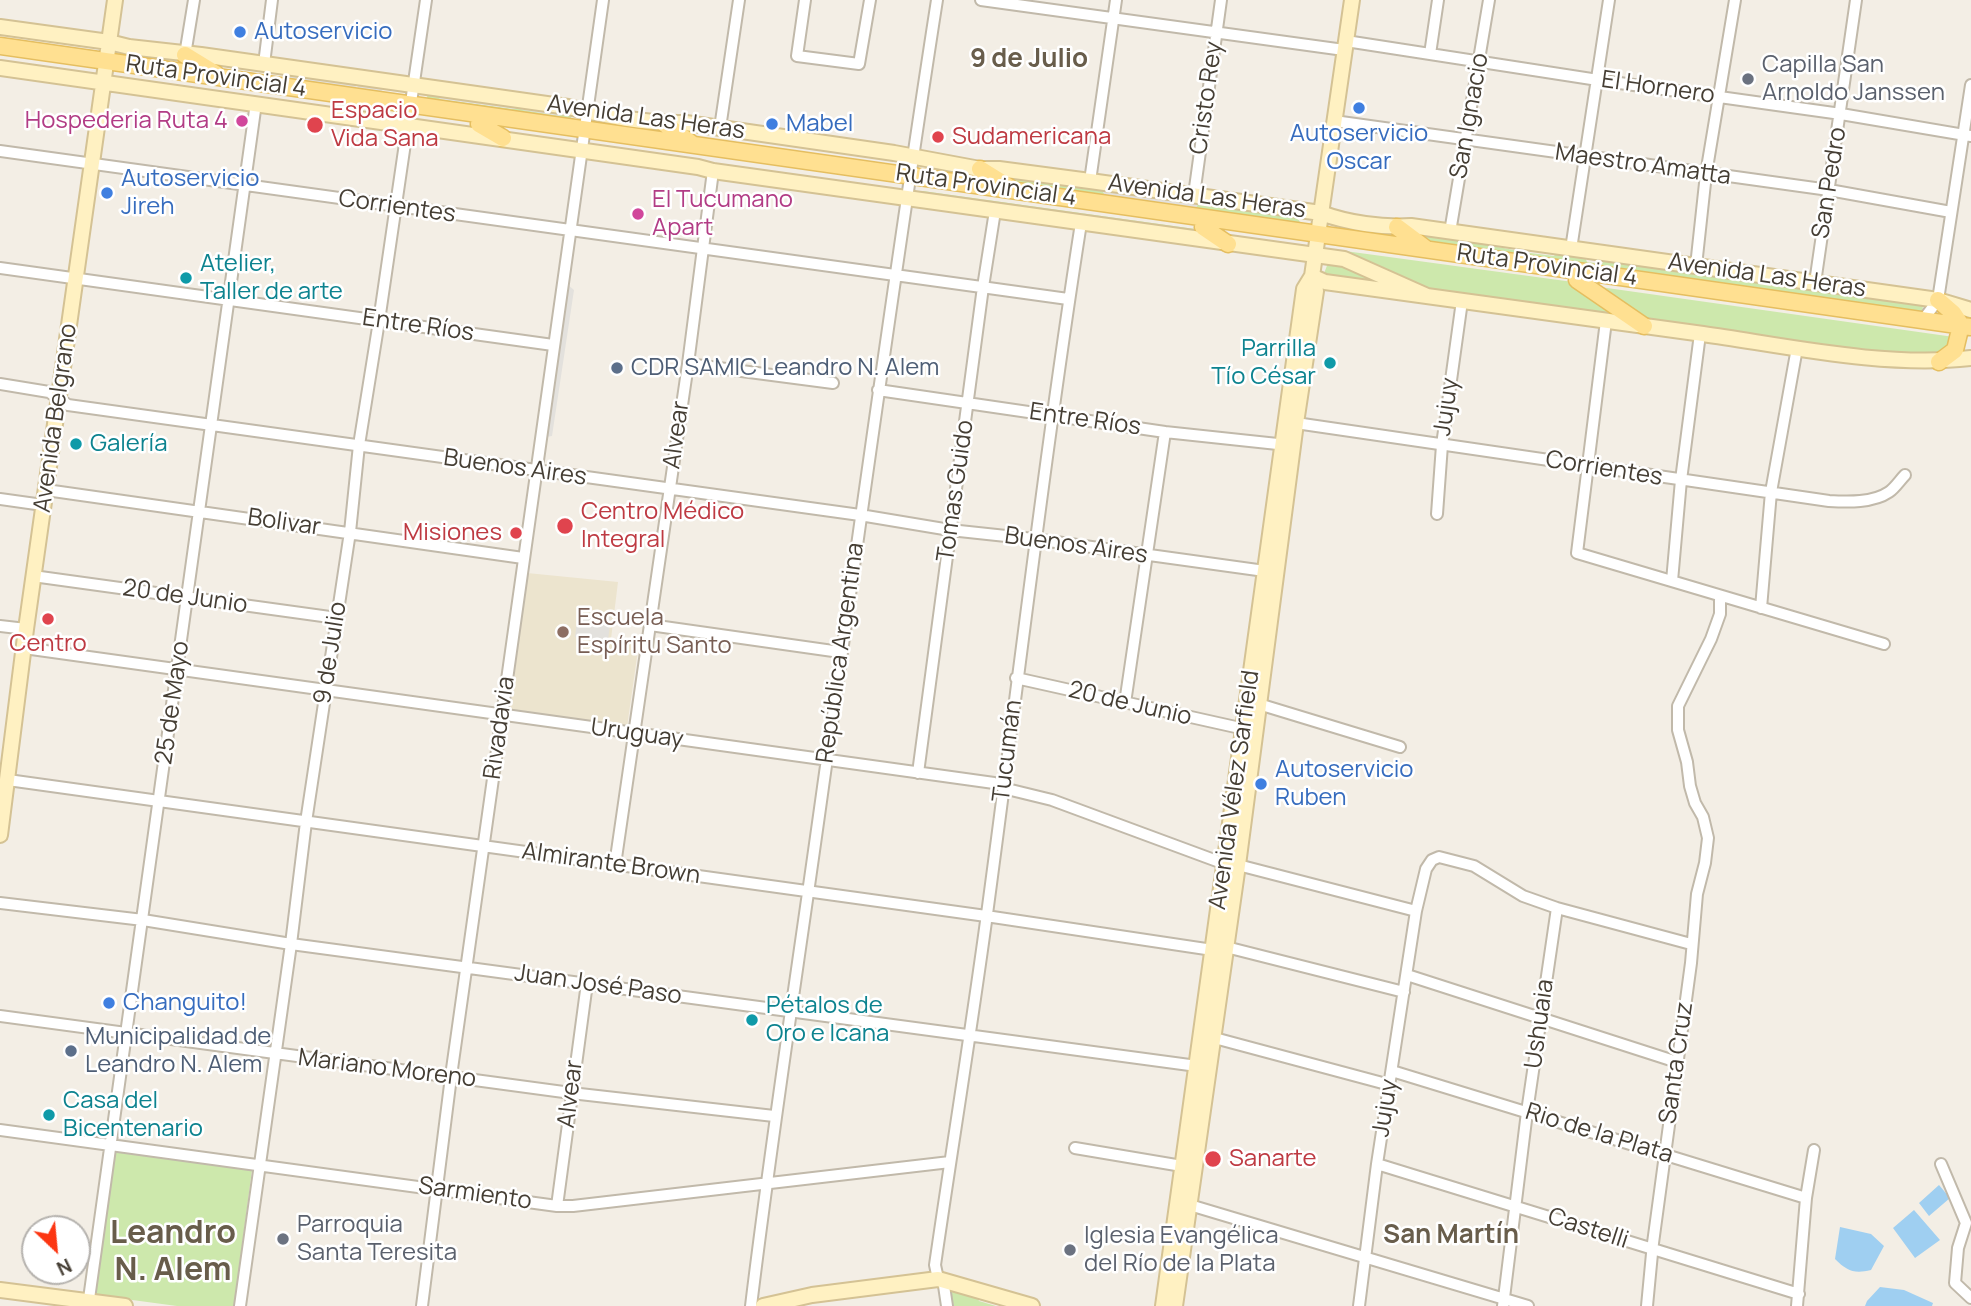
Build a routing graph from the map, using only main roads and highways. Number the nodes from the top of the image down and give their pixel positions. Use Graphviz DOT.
graph roads {
  1 [pos="115,0"];
  2 [pos="1352,0"];
  3 [pos="0,27"];
  4 [pos="109,42"];
  5 [pos="0,46"];
  6 [pos="185,55"];
  7 [pos="0,57"];
  8 [pos="0,68"];
  9 [pos="105,71"];
  10 [pos="221,78"];
  11 [pos="408,114"];
  12 [pos="479,124"];
  13 [pos="665,124"];
  14 [pos="503,138"];
  15 [pos="582,139"];
  16 [pos="694,145"];
  17 [pos="980,169"];
  18 [pos="908,186"];
  19 [pos="1014,191"];
  20 [pos="1321,213"];
  21 [pos="1203,227"];
  22 [pos="1397,227"];
  23 [pos="1228,244"];
  24 [pos="1317,244"];
  25 [pos="1427,250"];
  26 [pos="1312,276"];
  27 [pos="1577,280"];
  28 [pos="1427,296"];
  29 [pos="1938,300"];
  30 [pos="1971,310"];
  31 [pos="1644,326"];
  32 [pos="1966,331"];
  33 [pos="1971,358"];
  34 [pos="1939,362"];
  35 [pos="6,771"];
  36 [pos="0,835"];
  37 [pos="1208,1036"];
  38 [pos="1183,1203"];
  39 [pos="0,1290"];
  40 [pos="811,1301"];
  41 [pos="88,1304"];
  42 [pos="125,1306"];
  43 [pos="762,1306"];
  44 [pos="1032,1306"];
  45 [pos="1163,1306"];
  46 [pos="1175,1306"];
  1 -- 4 [label="main road, Avenida Belgrano"];
  2 -- 20 [label="main road, Avenida Vélez Sarfield"];
  3 -- 4 [label="main road, Avenida Las Heras"];
  4 -- 6 [label="main road, Avenida Las Heras"];
  4 -- 9 [label="main road, Avenida Belgrano"];
  5 -- 9 [label="main road, Ruta Provincial 4"];
  6 -- 10 [label="main road"];
  6 -- 13 [label="main road, Avenida Las Heras"];
  7 -- 9 [label="main road, Ruta Provincial 4"];
  8 -- 9 [label="main road, Avenida Las Heras"];
  9 -- 10 [label="main road, Ruta Provincial 4"];
  9 -- 11 [label="main road, Ruta Provincial 4"];
  9 -- 11 [label="main road, Avenida Las Heras"];
  9 -- 35 [label="main road, Avenida Belgrano"];
  10 -- 11 [label="main road, Ruta Provincial 4"];
  11 -- 12 [label="main road, Ruta Provincial 4"];
  11 -- 14 [label="main road, Avenida Las Heras"];
  11 -- 15 [label="main road, Ruta Provincial 4"];
  12 -- 14 [label="main road"];
  12 -- 15 [label="main road, Ruta Provincial 4"];
  13 -- 16 [label="main road"];
  13 -- 17 [label="main road, Avenida Las Heras"];
  14 -- 15 [label="main road, Avenida Las Heras"];
  15 -- 16 [label="main road, Ruta Provincial 4"];
  15 -- 18 [label="main road, Ruta Provincial 4"];
  15 -- 18 [label="main road, Avenida Las Heras"];
  16 -- 18 [label="main road, Ruta Provincial 4"];
  17 -- 19 [label="main road"];
  17 -- 20 [label="main road, Avenida Las Heras"];
  18 -- 19 [label="main road, Ruta Provincial 4"];
  18 -- 21 [label="main road, Ruta Provincial 4"];
  18 -- 23 [label="main road, Avenida Las Heras"];
  19 -- 24 [label="main road, Ruta Provincial 4"];
  20 -- 22 [label="main road, Avenida Las Heras"];
  20 -- 24 [label="main road, Avenida Vélez Sarfield"];
  21 -- 23 [label="main road"];
  21 -- 24 [label="main road, Ruta Provincial 4"];
  22 -- 25 [label="main road"];
  22 -- 29 [label="main road, Avenida Las Heras"];
  23 -- 24 [label="main road, Avenida Las Heras"];
  24 -- 25 [label="main road, Ruta Provincial 4"];
  24 -- 26 [label="main road, Avenida Vélez Sarfield"];
  24 -- 27 [label="main road, Ruta Provincial 4"];
  24 -- 28 [label="main road, Avenida Las Heras"];
  25 -- 32 [label="main road, Ruta Provincial 4"];
  26 -- 28 [label="main road"];
  26 -- 37 [label="main road, Avenida Vélez Sarfield"];
  27 -- 31 [label="main road"];
  27 -- 32 [label="main road, Ruta Provincial 4"];
  28 -- 31 [label="main road"];
  29 -- 30 [label="main road, Avenida Las Heras"];
  29 -- 32 [label="main road"];
  31 -- 34 [label="main road"];
  32 -- 34 [label="main road"];
  33 -- 34 [label="main road"];
  35 -- 36 [label="main road, Avenida Belgrano"];
  37 -- 38 [label="main road, Avenida Vélez Sarfield"];
  37 -- 38 [label="main road, Avenida Vélez Sarfield"];
  38 -- 45 [label="main road, Avenida Vélez Sarfield"];
  38 -- 46 [label="main road, Avenida Vélez Sarfield"];
  39 -- 41 [label="main road"];
  40 -- 43 [label="main road"];
  40 -- 44 [label="main road"];
  41 -- 42 [label="main road"];
}
